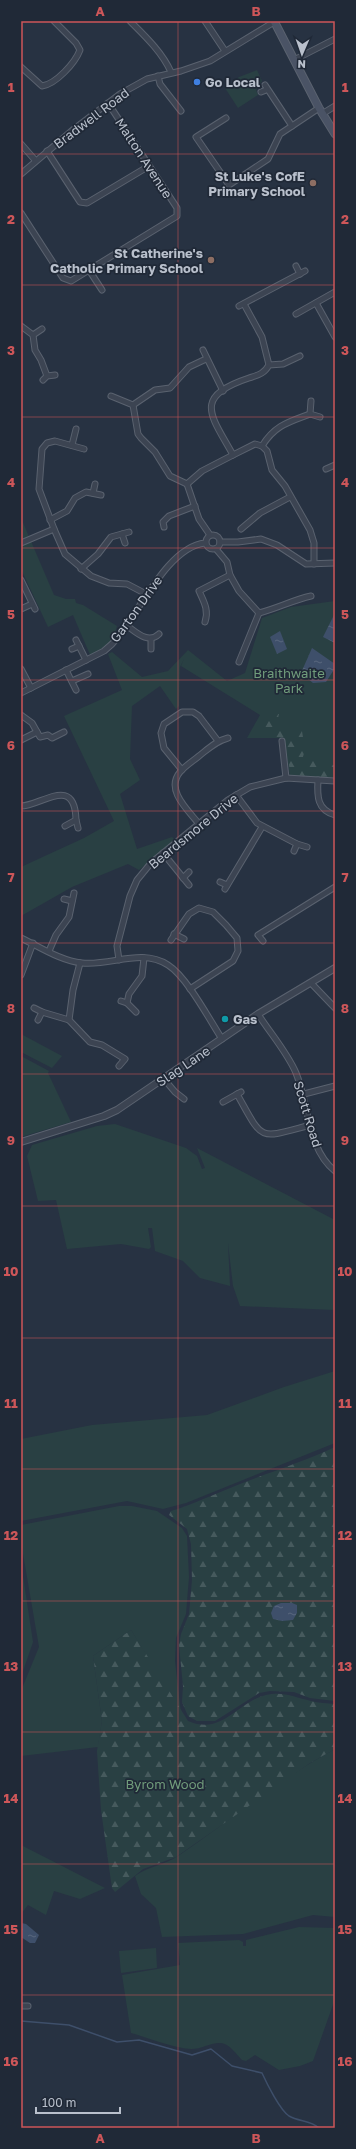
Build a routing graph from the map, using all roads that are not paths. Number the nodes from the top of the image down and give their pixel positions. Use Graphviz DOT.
graph roads {
  1 [pos="54,21"];
  2 [pos="130,21"];
  3 [pos="205,21"];
  4 [pos="274,21"];
  5 [pos="335,39"];
  6 [pos="225,51"];
  7 [pos="294,60"];
  8 [pos="21,67"];
  9 [pos="170,72"];
  10 [pos="158,76"];
  11 [pos="261,92"];
  12 [pos="108,103"];
  13 [pos="335,106"];
  14 [pos="181,111"];
  15 [pos="320,111"];
  16 [pos="226,118"];
  17 [pos="292,126"];
  18 [pos="335,134"];
  19 [pos="21,144"];
  20 [pos="47,151"];
  21 [pos="36,160"];
  22 [pos="149,166"];
  23 [pos="21,174"];
  24 [pos="21,213"];
  25 [pos="296,266"];
  26 [pos="89,270"];
  27 [pos="102,290"];
  28 [pos="335,292"];
  29 [pos="316,303"];
  30 [pos="296,314"];
  31 [pos="21,326"];
  32 [pos="42,329"];
  33 [pos="33,335"];
  34 [pos="335,337"];
  35 [pos="202,350"];
  36 [pos="300,356"];
  37 [pos="206,359"];
  38 [pos="269,365"];
  39 [pos="55,374"];
  40 [pos="47,376"];
  41 [pos="43,380"];
  42 [pos="223,391"];
  43 [pos="116,397"];
  44 [pos="311,401"];
  45 [pos="133,405"];
  46 [pos="310,414"];
  47 [pos="320,417"];
  48 [pos="76,429"];
  49 [pos="72,444"];
  50 [pos="262,446"];
  51 [pos="84,449"];
  52 [pos="233,455"];
  53 [pos="335,466"];
  54 [pos="326,469"];
  55 [pos="95,484"];
  56 [pos="187,484"];
  57 [pos="93,493"];
  58 [pos="101,495"];
  59 [pos="290,497"];
  60 [pos="195,506"];
  61 [pos="50,520"];
  62 [pos="162,523"];
  63 [pos="54,529"];
  64 [pos="241,529"];
  65 [pos="129,532"];
  66 [pos="122,534"];
  67 [pos="210,535"];
  68 [pos="220,542"];
  69 [pos="21,543"];
  70 [pos="125,543"];
  71 [pos="205,543"];
  72 [pos="216,549"];
  73 [pos="335,563"];
  74 [pos="314,564"];
  75 [pos="81,569"];
  76 [pos="230,575"];
  77 [pos="21,580"];
  78 [pos="148,595"];
  79 [pos="312,596"];
  80 [pos="21,609"];
  81 [pos="259,613"];
  82 [pos="205,622"];
  83 [pos="126,625"];
  84 [pos="159,634"];
  85 [pos="151,639"];
  86 [pos="76,640"];
  87 [pos="79,646"];
  88 [pos="72,649"];
  89 [pos="151,649"];
  90 [pos="86,660"];
  91 [pos="239,662"];
  92 [pos="21,669"];
  93 [pos="66,670"];
  94 [pos="88,674"];
  95 [pos="72,681"];
  96 [pos="31,688"];
  97 [pos="76,690"];
  98 [pos="21,693"];
  99 [pos="21,715"];
  100 [pos="37,732"];
  101 [pos="64,732"];
  102 [pos="228,738"];
  103 [pos="21,740"];
  104 [pos="218,741"];
  105 [pos="282,741"];
  106 [pos="182,770"];
  107 [pos="286,778"];
  108 [pos="318,780"];
  109 [pos="335,781"];
  110 [pos="236,795"];
  111 [pos="21,806"];
  112 [pos="335,815"];
  113 [pos="76,820"];
  114 [pos="199,824"];
  115 [pos="65,826"];
  116 [pos="262,827"];
  117 [pos="78,828"];
  118 [pos="297,844"];
  119 [pos="307,847"];
  120 [pos="294,851"];
  121 [pos="163,853"];
  122 [pos="189,872"];
  123 [pos="183,878"];
  124 [pos="220,882"];
  125 [pos="189,885"];
  126 [pos="335,887"];
  127 [pos="74,893"];
  128 [pos="64,899"];
  129 [pos="72,901"];
  130 [pos="174,934"];
  131 [pos="21,938"];
  132 [pos="184,939"];
  133 [pos="171,940"];
  134 [pos="263,941"];
  135 [pos="33,944"];
  136 [pos="49,951"];
  137 [pos="144,958"];
  138 [pos="119,960"];
  139 [pos="80,963"];
  140 [pos="335,968"];
  141 [pos="21,975"];
  142 [pos="311,983"];
  143 [pos="190,989"];
  144 [pos="121,1000"];
  145 [pos="127,1003"];
  146 [pos="34,1008"];
  147 [pos="335,1008"];
  148 [pos="42,1012"];
  149 [pos="136,1012"];
  150 [pos="258,1014"];
  151 [pos="38,1020"];
  152 [pos="69,1020"];
  153 [pos="222,1039"];
  154 [pos="120,1066"];
  155 [pos="164,1079"];
  156 [pos="335,1086"];
  157 [pos="304,1094"];
  158 [pos="184,1099"];
  159 [pos="223,1102"];
  160 [pos="311,1125"];
  161 [pos="21,1142"];
  162 [pos="335,1171"];
  163 [pos="21,2006"];
  164 [pos="28,2006"];
  1 -- 8 [label="street"];
  2 -- 9 [label="street"];
  3 -- 6 [label="street"];
  4 -- 6 [label="street, Bradwell Road"];
  4 -- 7 [label="main road"];
  5 -- 7 [label="street"];
  6 -- 9 [label="street, Bradwell Road"];
  7 -- 15 [label="main road"];
  9 -- 10 [label="street, Bradwell Road"];
  10 -- 12 [label="street, Bradwell Road"];
  10 -- 14 [label="street"];
  11 -- 17 [label="street"];
  12 -- 20 [label="street, Bradwell Road"];
  12 -- 22 [label="street, Malton Avenue"];
  13 -- 15 [label="street"];
  15 -- 17 [label="street"];
  15 -- 18 [label="main road"];
  16 -- 17 [label="street"];
  19 -- 21 [label="street"];
  20 -- 21 [label="street, Bradwell Road"];
  20 -- 22 [label="street"];
  21 -- 23 [label="street, Bradwell Road"];
  22 -- 26 [label="street, Malton Avenue"];
  24 -- 26 [label="street"];
  25 -- 38 [label="street"];
  26 -- 27 [label="street"];
  28 -- 29 [label="street"];
  29 -- 30 [label="street"];
  29 -- 34 [label="street"];
  31 -- 33 [label="street"];
  32 -- 33 [label="street"];
  33 -- 40 [label="street"];
  35 -- 37 [label="street"];
  36 -- 38 [label="street"];
  37 -- 42 [label="street"];
  37 -- 45 [label="street"];
  38 -- 42 [label="street"];
  39 -- 40 [label="street"];
  40 -- 41 [label="street"];
  42 -- 52 [label="street"];
  43 -- 45 [label="street"];
  44 -- 46 [label="street"];
  45 -- 56 [label="street"];
  46 -- 47 [label="street"];
  46 -- 50 [label="street"];
  48 -- 49 [label="street"];
  49 -- 51 [label="street"];
  49 -- 61 [label="street"];
  50 -- 52 [label="street"];
  50 -- 59 [label="street"];
  52 -- 56 [label="street"];
  53 -- 54 [label="street"];
  55 -- 57 [label="street"];
  56 -- 60 [label="street"];
  57 -- 58 [label="street"];
  57 -- 61 [label="street"];
  59 -- 64 [label="street"];
  59 -- 74 [label="street"];
  60 -- 62 [label="street"];
  60 -- 67 [label="street"];
  61 -- 63 [label="street"];
  63 -- 69 [label="street"];
  63 -- 75 [label="street"];
  65 -- 66 [label="street"];
  66 -- 70 [label="street"];
  66 -- 75 [label="street"];
  67 -- 68 [label="street"];
  67 -- 71 [label="street"];
  68 -- 72 [label="street"];
  68 -- 74 [label="street"];
  71 -- 72 [label="street"];
  71 -- 78 [label="street, Garton Drive"];
  72 -- 76 [label="street"];
  73 -- 74 [label="street"];
  75 -- 78 [label="street"];
  76 -- 81 [label="street"];
  76 -- 82 [label="street"];
  77 -- 80 [label="street"];
  78 -- 83 [label="street, Garton Drive"];
  79 -- 81 [label="street"];
  81 -- 91 [label="street"];
  83 -- 85 [label="street"];
  83 -- 90 [label="street, Garton Drive"];
  84 -- 85 [label="street"];
  85 -- 89 [label="street"];
  86 -- 87 [label="street"];
  87 -- 88 [label="street"];
  87 -- 90 [label="street"];
  90 -- 93 [label="street, Garton Drive"];
  92 -- 96 [label="street"];
  93 -- 95 [label="street"];
  93 -- 96 [label="street, Garton Drive"];
  94 -- 95 [label="street"];
  95 -- 97 [label="street"];
  96 -- 98 [label="street, Garton Drive"];
  99 -- 100 [label="street"];
  100 -- 101 [label="street"];
  100 -- 103 [label="street"];
  102 -- 104 [label="street"];
  104 -- 106 [label="street"];
  104 -- 106 [label="street"];
  105 -- 107 [label="street"];
  106 -- 114 [label="street"];
  107 -- 108 [label="street, Beardsmore Drive"];
  107 -- 110 [label="street, Beardsmore Drive"];
  108 -- 109 [label="street, Beardsmore Drive"];
  108 -- 112 [label="street"];
  110 -- 114 [label="street, Beardsmore Drive"];
  110 -- 116 [label="street"];
  111 -- 113 [label="street"];
  113 -- 115 [label="street"];
  113 -- 117 [label="street"];
  114 -- 121 [label="street, Beardsmore Drive"];
  116 -- 118 [label="street"];
  116 -- 124 [label="street"];
  118 -- 119 [label="street"];
  118 -- 120 [label="street"];
  121 -- 123 [label="street"];
  121 -- 138 [label="street, Beardsmore Drive"];
  122 -- 123 [label="street"];
  123 -- 125 [label="street"];
  126 -- 134 [label="street"];
  127 -- 129 [label="street"];
  128 -- 129 [label="street"];
  129 -- 136 [label="street"];
  130 -- 132 [label="street"];
  130 -- 133 [label="street"];
  130 -- 143 [label="street"];
  131 -- 135 [label="street"];
  135 -- 136 [label="street"];
  135 -- 141 [label="street"];
  136 -- 139 [label="street"];
  137 -- 138 [label="street"];
  137 -- 143 [label="street"];
  137 -- 145 [label="street"];
  138 -- 139 [label="street"];
  139 -- 152 [label="street"];
  140 -- 142 [label="street, Slag Lane"];
  142 -- 147 [label="street"];
  142 -- 150 [label="street, Slag Lane"];
  143 -- 153 [label="street"];
  144 -- 145 [label="street"];
  145 -- 149 [label="street"];
  146 -- 148 [label="street"];
  148 -- 151 [label="street"];
  148 -- 152 [label="street"];
  150 -- 153 [label="street, Slag Lane"];
  150 -- 157 [label="street, Scott Road"];
  152 -- 154 [label="street"];
  153 -- 155 [label="street, Slag Lane"];
  155 -- 158 [label="street"];
  155 -- 161 [label="street, Slag Lane"];
  156 -- 157 [label="street"];
  157 -- 160 [label="street, Scott Road"];
  159 -- 160 [label="street"];
  160 -- 162 [label="street, Scott Road"];
  163 -- 164 [label="street"];
}
